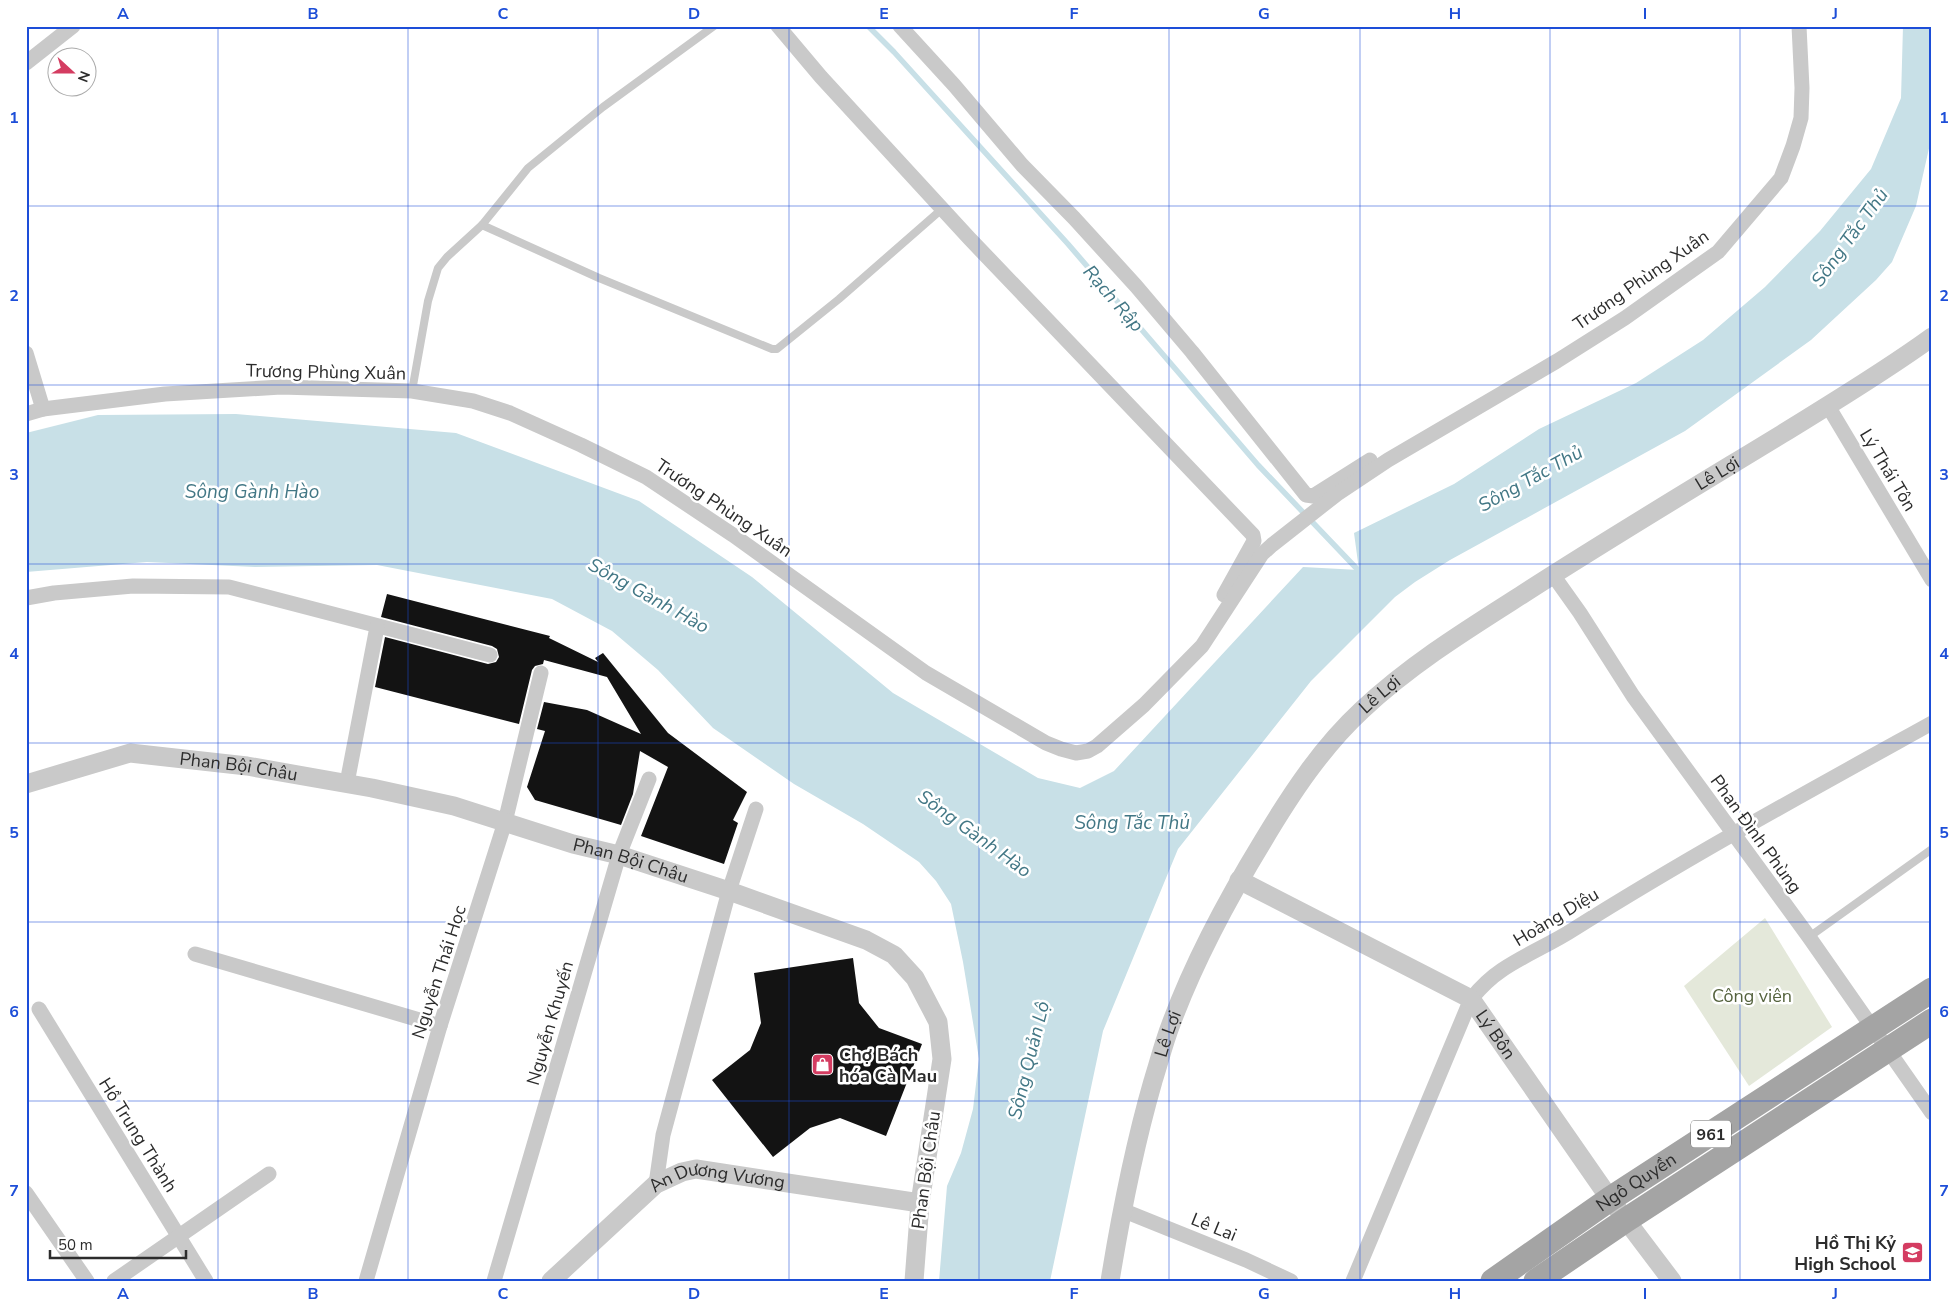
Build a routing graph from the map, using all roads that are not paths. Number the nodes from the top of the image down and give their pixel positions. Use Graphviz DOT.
graph roads {
  1 [pos="73,26"];
  2 [pos="714,26"];
  3 [pos="778,26"];
  4 [pos="900,26"];
  5 [pos="1798,26"];
  6 [pos="26,63"];
  7 [pos="942,209"];
  8 [pos="482,225"];
  9 [pos="1932,337"];
  10 [pos="26,354"];
  11 [pos="412,391"];
  12 [pos="1828,406"];
  13 [pos="42,409"];
  14 [pos="26,414"];
  15 [pos="1388,460"];
  16 [pos="1553,575"];
  17 [pos="1932,580"];
  18 [pos="26,598"];
  19 [pos="1218,620"];
  20 [pos="377,627"];
  21 [pos="490,656"];
  22 [pos="541,673"];
  23 [pos="1932,723"];
  24 [pos="649,779"];
  25 [pos="347,783"];
  26 [pos="26,784"];
  27 [pos="756,809"];
  28 [pos="506,822"];
  29 [pos="1733,834"];
  30 [pos="1932,849"];
  31 [pos="619,855"];
  32 [pos="1239,880"];
  33 [pos="729,891"];
  34 [pos="1809,937"];
  35 [pos="195,954"];
  36 [pos="1932,990"];
  37 [pos="1471,999"];
  38 [pos="39,1009"];
  39 [pos="1932,1021"];
  40 [pos="440,1026"];
  41 [pos="1872,1029"];
  42 [pos="1887,1049"];
  43 [pos="1932,1113"];
  44 [pos="269,1174"];
  45 [pos="656,1184"];
  46 [pos="26,1193"];
  47 [pos="1610,1199"];
  48 [pos="920,1203"];
  49 [pos="1122,1210"];
  50 [pos="1626,1220"];
  51 [pos="178,1236"];
  52 [pos="87,1281"];
  53 [pos="114,1281"];
  54 [pos="206,1281"];
  55 [pos="366,1281"];
  56 [pos="494,1281"];
  57 [pos="551,1281"];
  58 [pos="914,1281"];
  59 [pos="1110,1281"];
  60 [pos="1291,1281"];
  61 [pos="1353,1281"];
  62 [pos="1493,1281"];
  63 [pos="1536,1281"];
  64 [pos="1672,1281"];
  1 -- 6 [label="street"];
  2 -- 8 [label="lane"];
  3 -- 7 [label="street"];
  4 -- 15 [label="street"];
  5 -- 15 [label="street, Trương Phùng Xuân"];
  7 -- 8 [label="lane"];
  7 -- 19 [label="street"];
  8 -- 11 [label="lane"];
  9 -- 12 [label="street, Lê Lợi"];
  10 -- 13 [label="street"];
  11 -- 13 [label="street, Trương Phùng Xuân"];
  11 -- 19 [label="street, Trương Phùng Xuân"];
  12 -- 16 [label="street, Lê Lợi"];
  12 -- 17 [label="street, Lý Thái Tôn"];
  13 -- 14 [label="street, Trương Phùng Xuân"];
  15 -- 19 [label="street, Trương Phùng Xuân"];
  16 -- 29 [label="street, Phan Đình Phùng"];
  16 -- 32 [label="street, Lê Lợi"];
  18 -- 20 [label="street"];
  20 -- 21 [label="street"];
  20 -- 25 [label="street"];
  22 -- 28 [label="street, Nguyễn Thái Học"];
  23 -- 29 [label="street, Hoàng Diệu"];
  24 -- 31 [label="street, Nguyễn Khuyến"];
  25 -- 26 [label="street, Phan Bội Châu"];
  25 -- 28 [label="street, Phan Bội Châu"];
  27 -- 33 [label="street"];
  28 -- 31 [label="street, Phan Bội Châu"];
  28 -- 40 [label="street, Nguyễn Thái Học"];
  29 -- 34 [label="street, Phan Đình Phùng"];
  29 -- 37 [label="street, Hoàng Diệu"];
  30 -- 34 [label="lane"];
  31 -- 33 [label="street, Phan Bội Châu"];
  31 -- 56 [label="street, Nguyễn Khuyến"];
  32 -- 37 [label="street, Lý Bôn"];
  32 -- 49 [label="street, Lê Lợi"];
  33 -- 45 [label="street"];
  33 -- 48 [label="street, Phan Bội Châu"];
  34 -- 41 [label="street, Phan Đình Phùng"];
  35 -- 40 [label="street"];
  36 -- 41 [label="main road, Ngô Quyền / 961"];
  37 -- 47 [label="street, Lý Bôn"];
  37 -- 61 [label="street, Hoàng Diệu"];
  38 -- 51 [label="street, Hồ Trung Thành"];
  39 -- 42 [label="main road, Ngô Quyền"];
  40 -- 55 [label="street, Nguyễn Thái Học"];
  41 -- 42 [label="street, Phan Đình Phùng"];
  41 -- 47 [label="main road, Ngô Quyền / 961"];
  42 -- 43 [label="street, Phan Đình Phùng"];
  42 -- 50 [label="main road, Ngô Quyền"];
  44 -- 51 [label="street"];
  45 -- 48 [label="street, An Dương Vương"];
  45 -- 57 [label="street, An Dương Vương"];
  46 -- 52 [label="street"];
  47 -- 50 [label="street, Lý Bôn"];
  47 -- 62 [label="main road, Ngô Quyền / 961"];
  48 -- 58 [label="street, Phan Bội Châu"];
  49 -- 59 [label="street, Lê Lợi"];
  49 -- 60 [label="street, Lê Lai"];
  50 -- 63 [label="main road, Ngô Quyền"];
  50 -- 64 [label="street, Lý Bôn"];
  51 -- 53 [label="street"];
  51 -- 54 [label="street, Hồ Trung Thành"];
}
